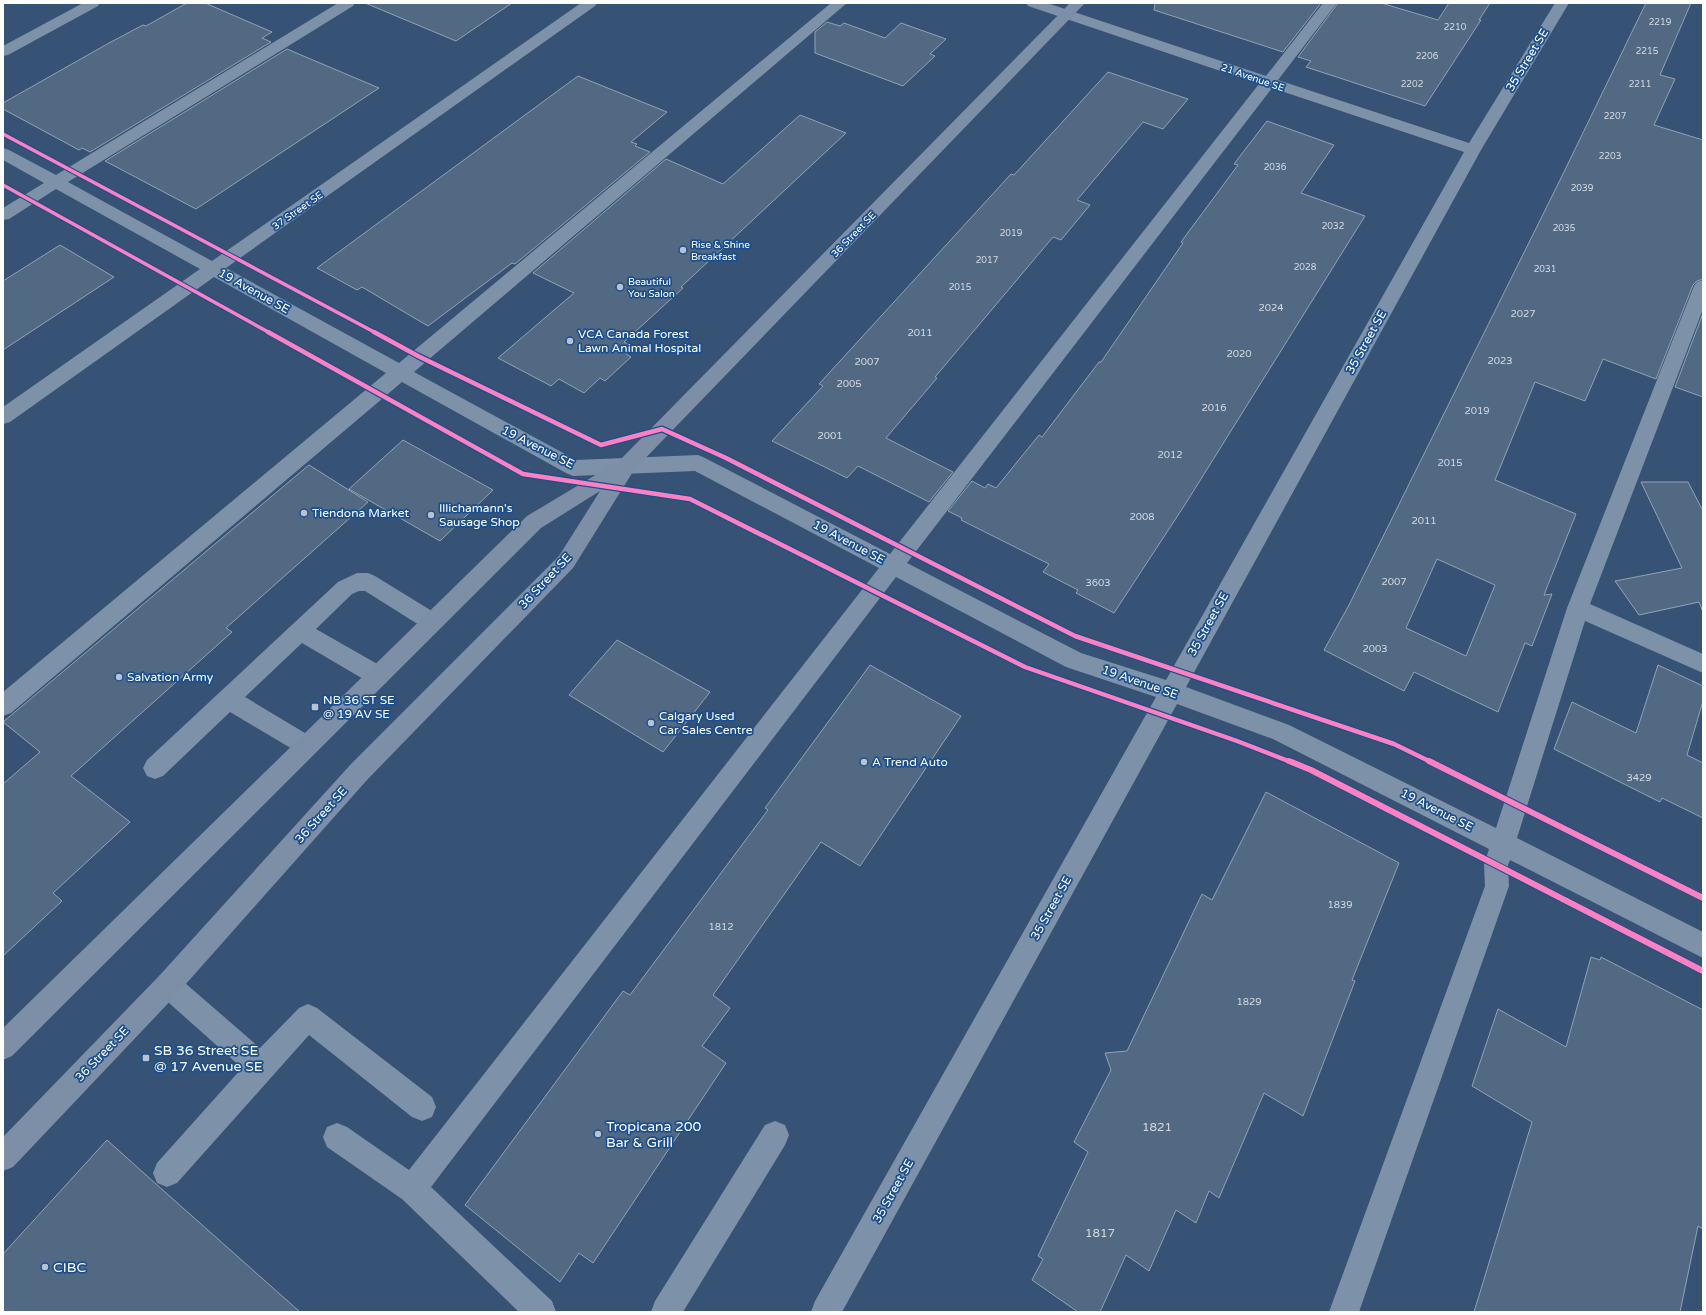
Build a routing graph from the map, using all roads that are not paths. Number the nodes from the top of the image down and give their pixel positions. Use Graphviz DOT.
graph roads {
  1 [pos="93,3"];
  2 [pos="348,3"];
  3 [pos="590,3"];
  4 [pos="840,3"];
  5 [pos="1033,3"];
  6 [pos="1330,3"];
  7 [pos="1562,3"];
  8 [pos="1072,9"];
  9 [pos="3,52"];
  10 [pos="1268,82"];
  11 [pos="1474,150"];
  12 [pos="3,153"];
  13 [pos="57,183"];
  14 [pos="3,215"];
  15 [pos="213,269"];
  16 [pos="1703,286"];
  17 [pos="400,372"];
  18 [pos="3,416"];
  19 [pos="628,465"];
  20 [pos="892,565"];
  21 [pos="1578,608"];
  22 [pos="432,622"];
  23 [pos="300,631"];
  24 [pos="1703,664"];
  25 [pos="378,676"];
  26 [pos="1171,692"];
  27 [pos="228,699"];
  28 [pos="3,706"];
  29 [pos="307,746"];
  30 [pos="155,768"];
  31 [pos="1504,844"];
  32 [pos="1703,945"];
  33 [pos="168,985"];
  34 [pos="3,1047"];
  35 [pos="261,1067"];
  36 [pos="422,1107"];
  37 [pos="775,1135"];
  38 [pos="337,1137"];
  39 [pos="3,1157"];
  40 [pos="167,1173"];
  41 [pos="412,1189"];
  42 [pos="541,1312"];
  43 [pos="666,1312"];
  44 [pos="826,1312"];
  45 [pos="1344,1312"];
  1 -- 9 [label="street"];
  2 -- 13 [label="street"];
  3 -- 15 [label="street, 37 Street SE"];
  4 -- 17 [label="street"];
  5 -- 8 [label="street, 21 Avenue SE"];
  6 -- 10 [label="street"];
  7 -- 11 [label="street, 35 Street SE"];
  8 -- 10 [label="street, 21 Avenue SE"];
  8 -- 19 [label="main road, 36 Street SE"];
  10 -- 11 [label="street, 21 Avenue SE"];
  10 -- 20 [label="street"];
  11 -- 26 [label="street, 35 Street SE"];
  12 -- 13 [label="street, 19 Avenue SE"];
  13 -- 14 [label="street"];
  13 -- 15 [label="street, 19 Avenue SE"];
  15 -- 17 [label="street, 19 Avenue SE"];
  15 -- 18 [label="street, 37 Street SE"];
  16 -- 21 [label="street"];
  17 -- 19 [label="street, 19 Avenue SE"];
  17 -- 28 [label="street"];
  19 -- 20 [label="street, 19 Avenue SE"];
  19 -- 22 [label="main road, 36 Street SE"];
  19 -- 33 [label="main road, 36 Street SE"];
  20 -- 26 [label="street, 19 Avenue SE"];
  20 -- 41 [label="street"];
  21 -- 24 [label="street"];
  21 -- 31 [label="street"];
  22 -- 23 [label="street"];
  22 -- 25 [label="main road, 36 Street SE"];
  23 -- 25 [label="street"];
  23 -- 27 [label="street"];
  25 -- 29 [label="main road, 36 Street SE"];
  26 -- 31 [label="street, 19 Avenue SE"];
  26 -- 44 [label="street, 35 Street SE"];
  27 -- 29 [label="street"];
  27 -- 30 [label="street"];
  29 -- 34 [label="main road, 36 Street SE"];
  31 -- 32 [label="street, 19 Avenue SE"];
  31 -- 45 [label="street"];
  33 -- 35 [label="street"];
  33 -- 39 [label="main road, 36 Street SE"];
  35 -- 36 [label="street"];
  35 -- 40 [label="street"];
  37 -- 43 [label="street"];
  38 -- 41 [label="street"];
  41 -- 42 [label="street"];
}
